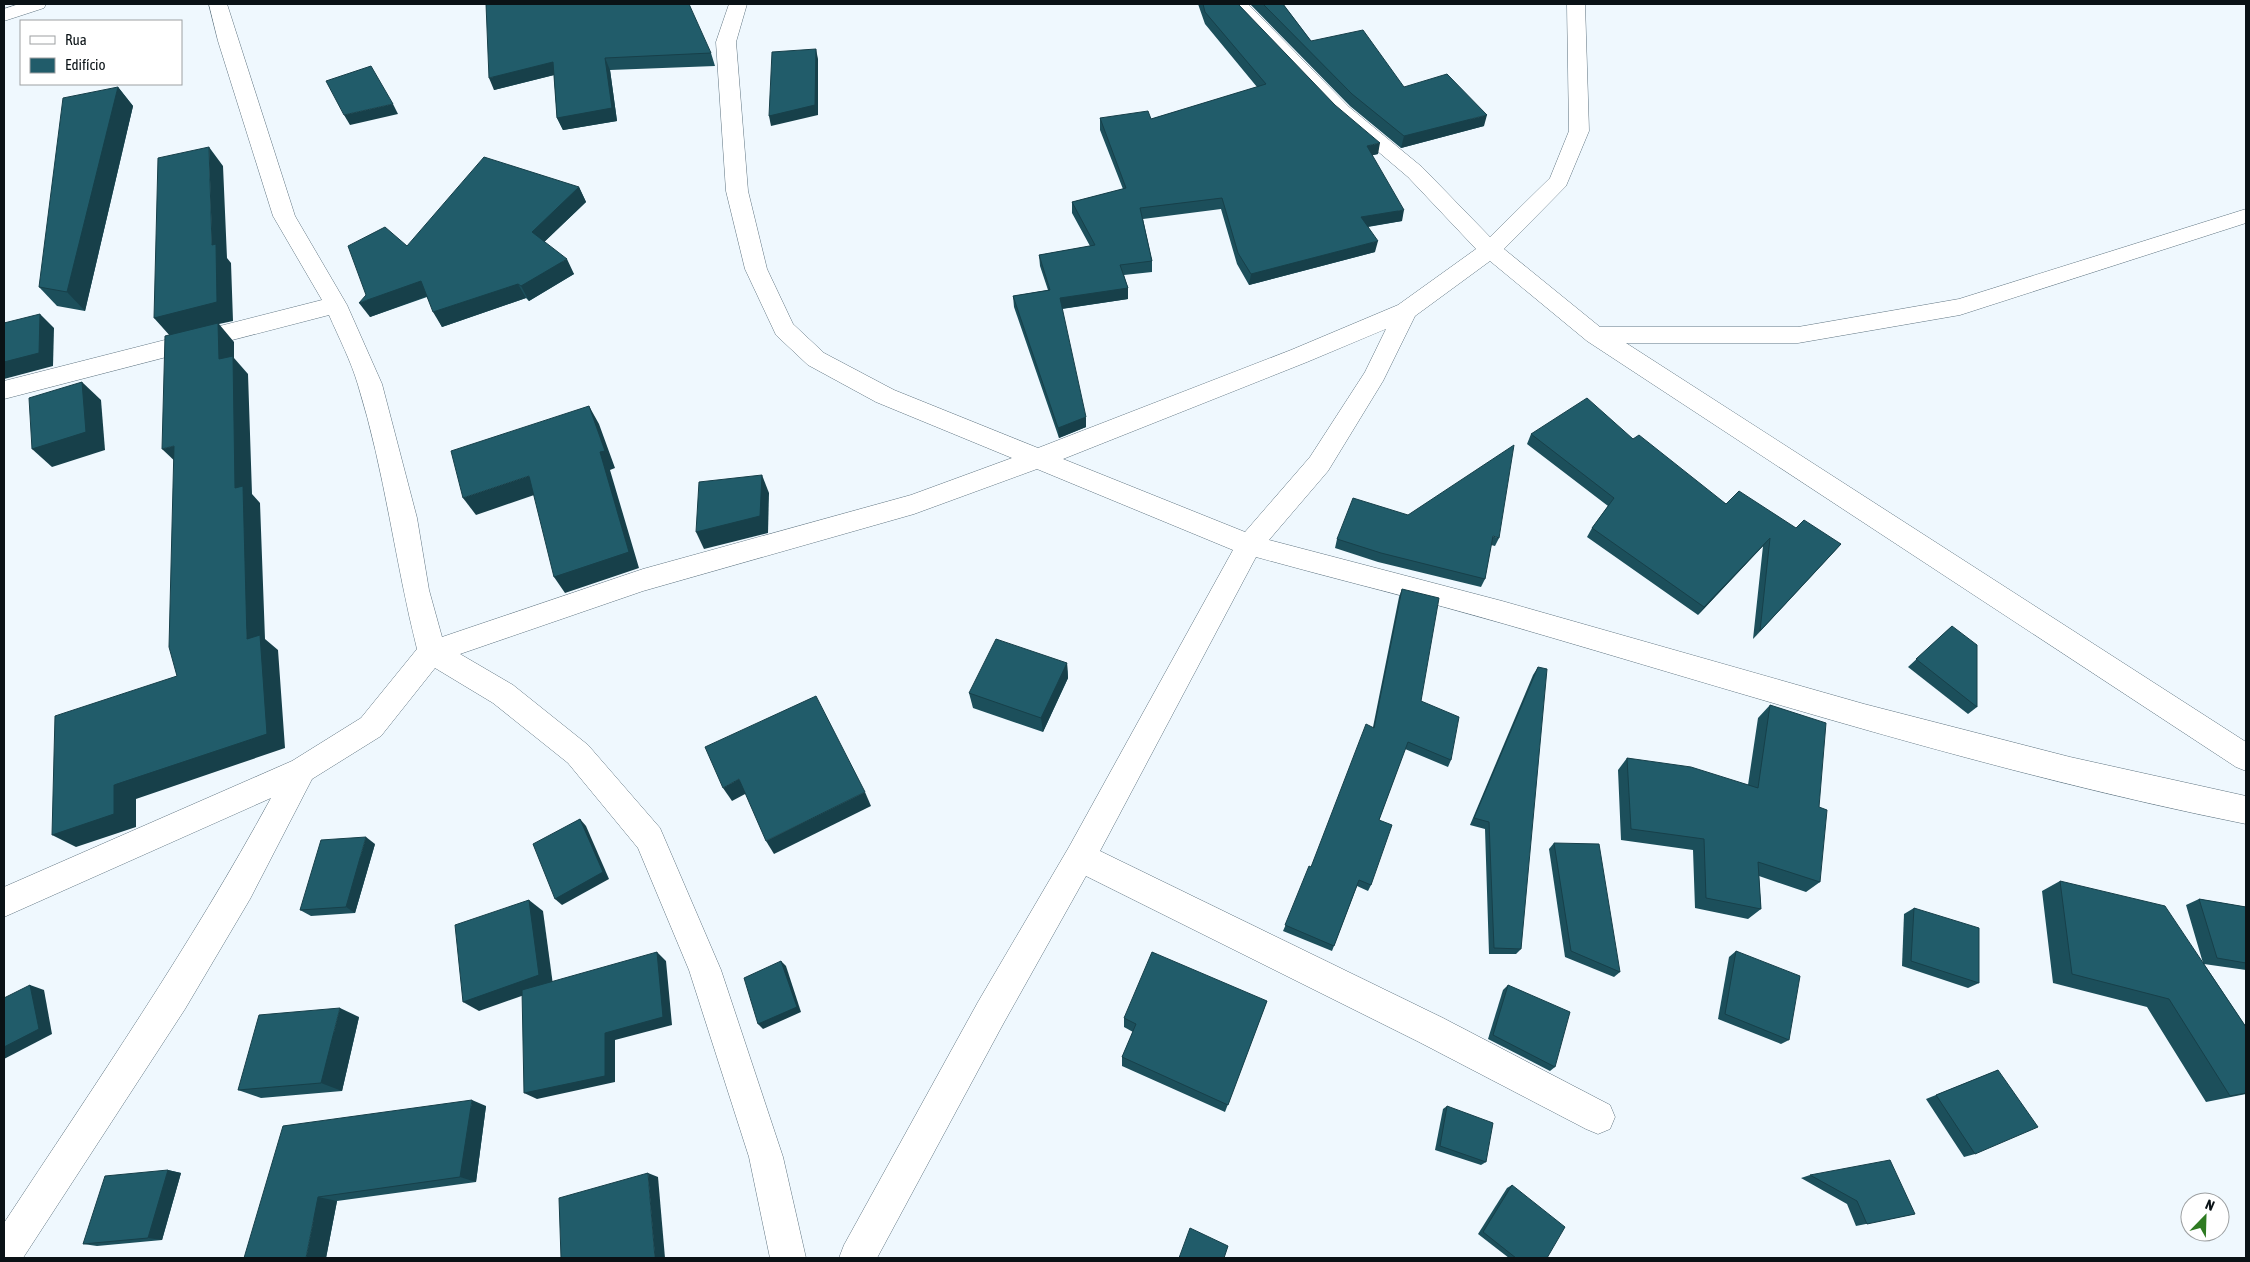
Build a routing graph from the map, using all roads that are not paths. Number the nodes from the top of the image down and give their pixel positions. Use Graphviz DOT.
graph roads {
  1 [pos="37,4"];
  2 [pos="218,4"];
  3 [pos="738,4"];
  4 [pos="1238,4"];
  5 [pos="1576,4"];
  6 [pos="4,16"];
  7 [pos="2246,216"];
  8 [pos="1490,250"];
  9 [pos="336,305"];
  10 [pos="1406,311"];
  11 [pos="1595,335"];
  12 [pos="4,390"];
  13 [pos="1035,459"];
  14 [pos="1249,545"];
  15 [pos="432,652"];
  16 [pos="2246,758"];
  17 [pos="302,770"];
  18 [pos="2246,810"];
  19 [pos="1080,856"];
  20 [pos="4,902"];
  21 [pos="1598,1117"];
  22 [pos="4,1255"];
  23 [pos="788,1258"];
  24 [pos="857,1258"];
  1 -- 6 [label="street"];
  2 -- 9 [label="street"];
  3 -- 13 [label="street"];
  4 -- 8 [label="street"];
  5 -- 8 [label="street"];
  7 -- 11 [label="street"];
  8 -- 10 [label="street"];
  8 -- 11 [label="street"];
  9 -- 12 [label="street"];
  9 -- 15 [label="street"];
  10 -- 13 [label="street"];
  10 -- 14 [label="street"];
  11 -- 16 [label="street"];
  13 -- 14 [label="street"];
  13 -- 15 [label="street"];
  14 -- 18 [label="street"];
  14 -- 19 [label="street"];
  15 -- 17 [label="street"];
  15 -- 23 [label="street"];
  17 -- 20 [label="street"];
  17 -- 22 [label="street"];
  19 -- 21 [label="street"];
  19 -- 24 [label="street"];
}
